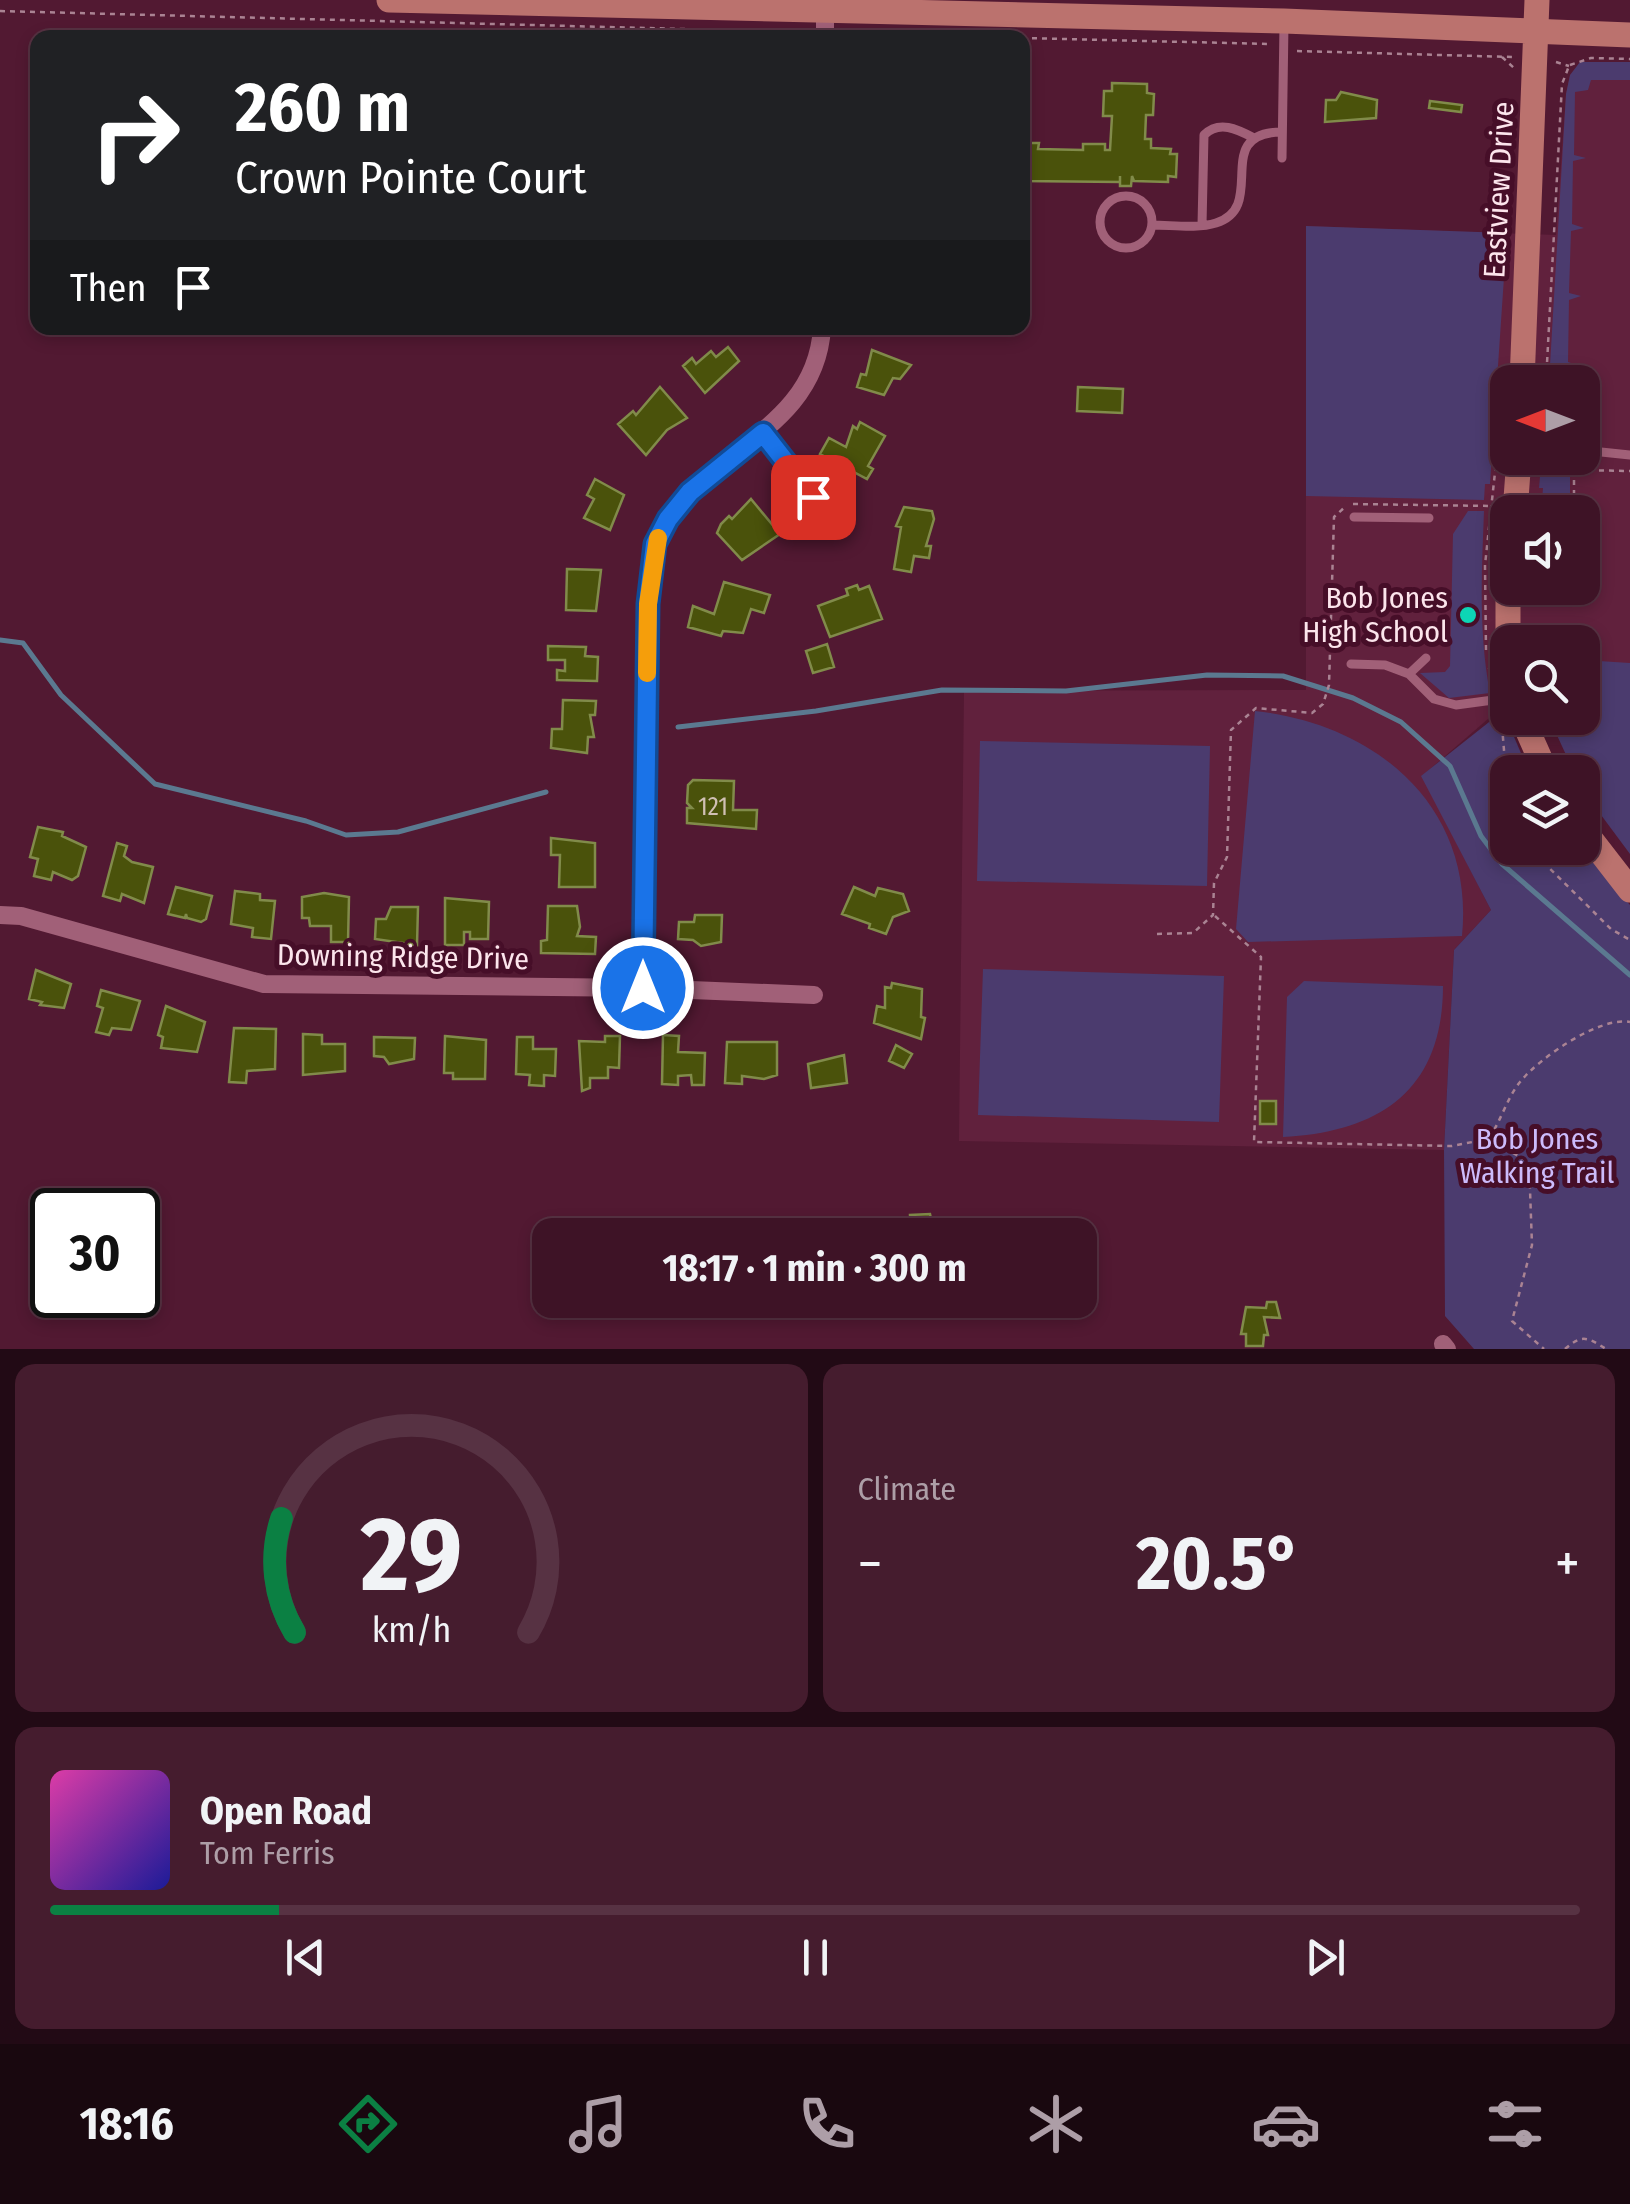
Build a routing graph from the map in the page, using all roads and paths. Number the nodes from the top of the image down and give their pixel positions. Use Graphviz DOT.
graph roads {
  1 [pos="389,0"];
  2 [pos="1537,0"];
  3 [pos="825,10"];
  4 [pos="0,11"];
  5 [pos="1284,21"];
  6 [pos="1539,29"];
  7 [pos="684,30"];
  8 [pos="826,30"];
  9 [pos="1630,35"];
  10 [pos="1030,38"];
  11 [pos="1284,48"];
  12 [pos="1502,57"];
  13 [pos="1630,59"];
  14 [pos="1282,132"];
  15 [pos="1254,138"];
  16 [pos="1282,158"];
  17 [pos="1152,224"];
  18 [pos="1202,225"];
  19 [pos="820,335"];
  20 [pos="1523,365"];
  21 [pos="1547,365"];
  22 [pos="763,433"];
  23 [pos="1600,452"];
  24 [pos="1630,455"];
  25 [pos="1630,471"];
  26 [pos="1574,495"];
  27 [pos="1490,500"];
  28 [pos="1354,517"];
  29 [pos="1428,518"];
  30 [pos="833,522"];
  31 [pos="1426,658"];
  32 [pos="1351,664"];
  33 [pos="1409,674"];
  34 [pos="1490,701"];
  35 [pos="1600,851"];
  36 [pos="1546,865"];
  37 [pos="1630,890"];
  38 [pos="0,915"];
  39 [pos="1214,915"];
  40 [pos="1157,934"];
  41 [pos="1630,940"];
  42 [pos="643,988"];
  43 [pos="814,994"];
  44 [pos="1630,1022"];
  45 [pos="1488,1139"];
  46 [pos="1544,1349"];
  47 [pos="1564,1349"];
  48 [pos="1606,1349"];
  1 -- 3 [label="main road"];
  2 -- 6 [label="main road, Eastview Drive"];
  3 -- 5 [label="main road"];
  3 -- 8 [label="street"];
  4 -- 7 [label="path"];
  5 -- 6 [label="main road"];
  5 -- 11 [label="lane"];
  6 -- 9 [label="main road"];
  6 -- 20 [label="main road, Eastview Drive"];
  10 -- 11 [label="path"];
  11 -- 12 [label="path"];
  11 -- 14 [label="lane"];
  13 -- 21 [label="path"];
  14 -- 15 [label="lane"];
  14 -- 16 [label="lane"];
  15 -- 18 [label="lane"];
  15 -- 18 [label="lane"];
  17 -- 17 [label="lane"];
  17 -- 18 [label="lane"];
  19 -- 22 [label="street"];
  22 -- 30 [label="street"];
  22 -- 42 [label="street"];
  23 -- 24 [label="lane"];
  25 -- 26 [label="path"];
  27 -- 39 [label="path"];
  28 -- 29 [label="lane"];
  31 -- 33 [label="lane"];
  32 -- 33 [label="lane"];
  33 -- 34 [label="lane"];
  35 -- 37 [label="main road"];
  36 -- 41 [label="path"];
  38 -- 42 [label="street, Downing Ridge Drive"];
  39 -- 40 [label="path"];
  39 -- 45 [label="path"];
  42 -- 43 [label="street, Downing Ridge Drive"];
  44 -- 45 [label="path"];
  45 -- 46 [label="path"];
  47 -- 48 [label="path"];
}
